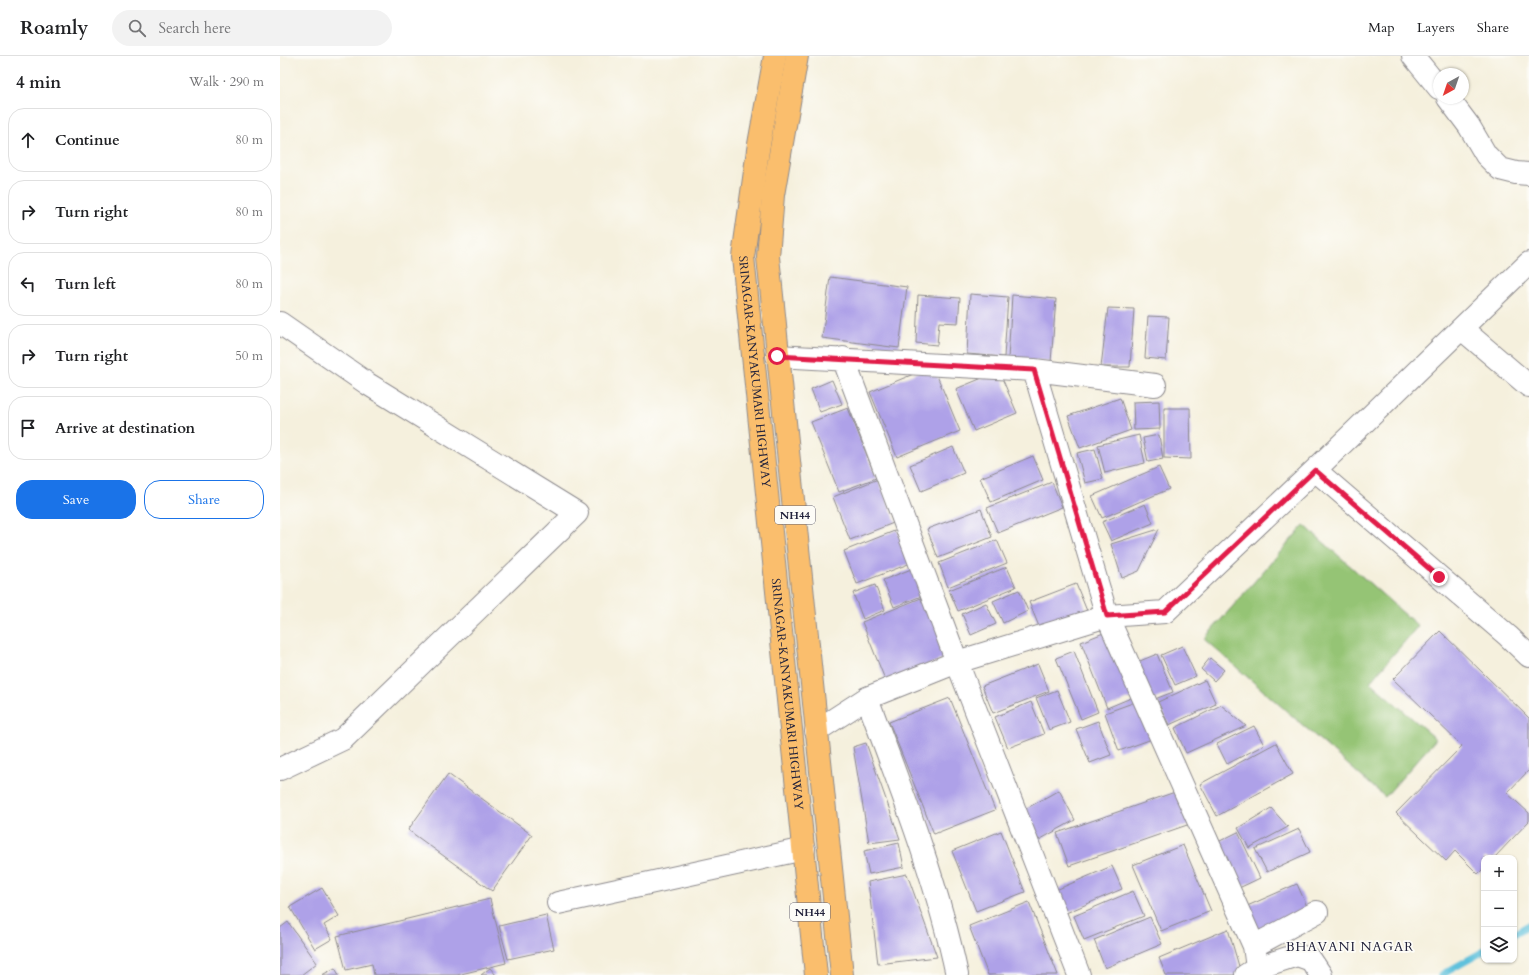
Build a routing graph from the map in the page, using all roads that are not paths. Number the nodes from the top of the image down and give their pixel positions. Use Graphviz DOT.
graph roads {
  1 [pos="775,56"];
  2 [pos="797,56"];
  3 [pos="1413,56"];
  4 [pos="1433,81"];
  5 [pos="1452,104"];
  6 [pos="1529,174"];
  7 [pos="1529,263"];
  8 [pos="280,323"];
  9 [pos="1462,329"];
  10 [pos="777,356"];
  11 [pos="843,358"];
  12 [pos="1034,370"];
  13 [pos="1155,384"];
  14 [pos="1529,386"];
  15 [pos="1315,470"];
  16 [pos="1107,616"];
  17 [pos="1529,656"];
  18 [pos="956,662"];
  19 [pos="867,698"];
  20 [pos="816,730"];
  21 [pos="280,768"];
  22 [pos="804,849"];
  23 [pos="558,903"];
  24 [pos="1317,912"];
  25 [pos="1254,946"];
  26 [pos="1251,972"];
  27 [pos="816,975"];
  28 [pos="842,975"];
  29 [pos="957,975"];
  30 [pos="1079,975"];
  31 [pos="1320,975"];
  1 -- 22 [label="highway, SRINAGAR-KANYAKUMARI HIGHWAY / NH44"];
  2 -- 10 [label="highway, SRINAGAR-KANYAKUMARI HIGHWAY / NH44"];
  3 -- 4 [label="street"];
  5 -- 6 [label="street"];
  7 -- 9 [label="street"];
  8 -- 21 [label="street"];
  9 -- 14 [label="street"];
  9 -- 15 [label="street"];
  10 -- 11 [label="street"];
  10 -- 20 [label="highway, SRINAGAR-KANYAKUMARI HIGHWAY / NH44"];
  11 -- 12 [label="street"];
  11 -- 18 [label="street"];
  12 -- 13 [label="street"];
  12 -- 16 [label="street"];
  15 -- 16 [label="street"];
  15 -- 17 [label="street"];
  16 -- 18 [label="street"];
  16 -- 25 [label="street"];
  18 -- 19 [label="street"];
  18 -- 30 [label="street"];
  19 -- 20 [label="street"];
  19 -- 29 [label="street"];
  20 -- 28 [label="highway, SRINAGAR-KANYAKUMARI HIGHWAY / NH44"];
  22 -- 23 [label="street"];
  22 -- 27 [label="highway, SRINAGAR-KANYAKUMARI HIGHWAY / NH44"];
  24 -- 25 [label="street"];
  25 -- 26 [label="street"];
  26 -- 31 [label="street"];
}
